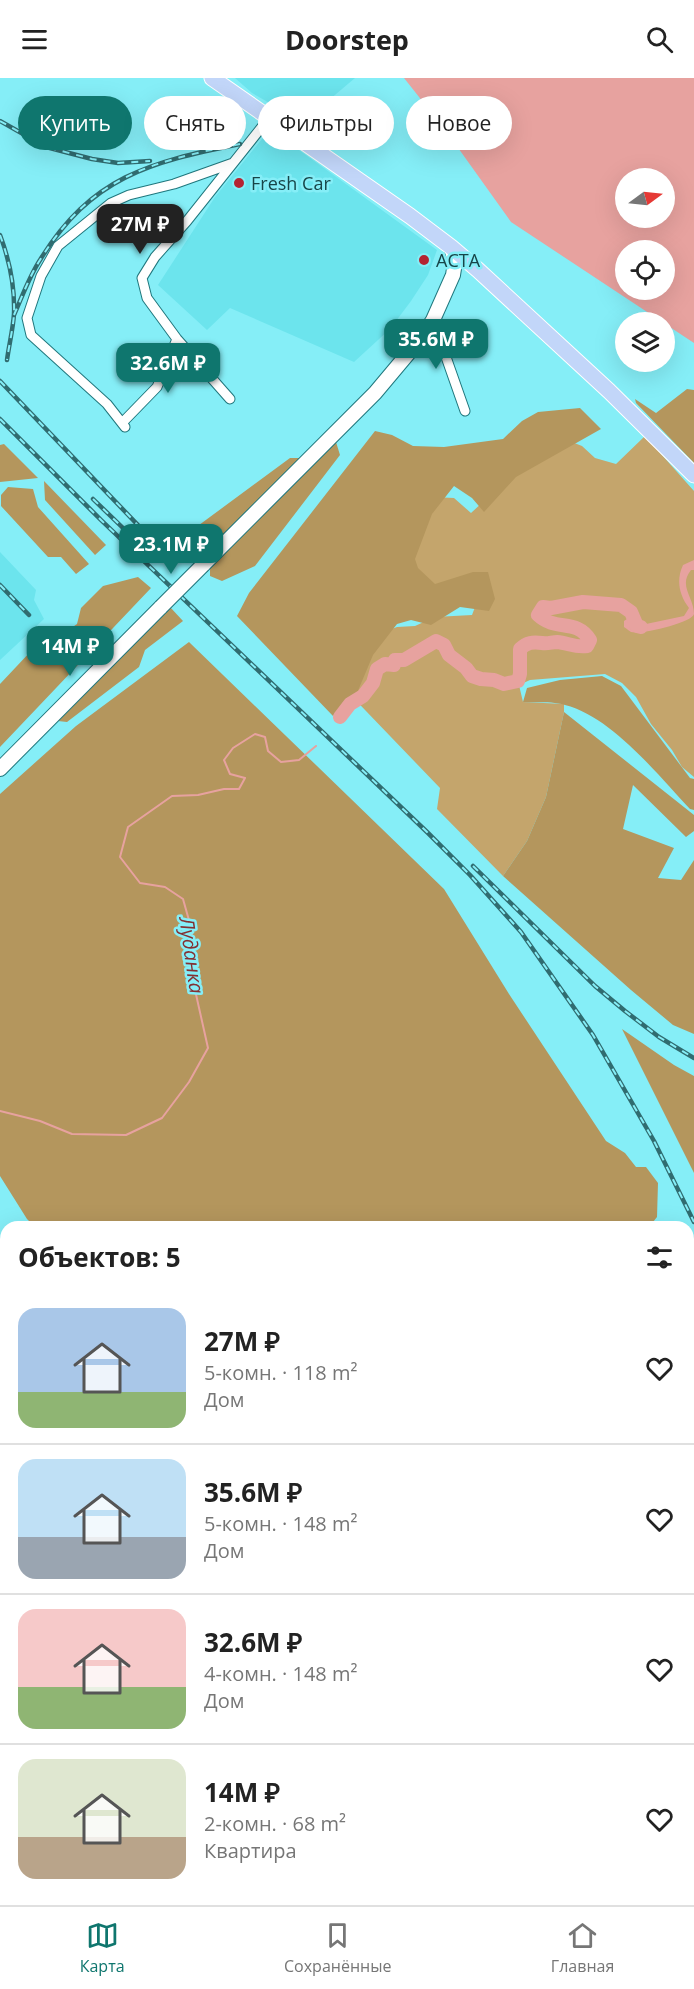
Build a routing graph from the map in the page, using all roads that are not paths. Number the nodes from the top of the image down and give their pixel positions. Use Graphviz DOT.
graph roads {
  1 [pos="212,78"];
  2 [pos="258,110"];
  3 [pos="258,132"];
  4 [pos="315,150"];
  5 [pos="233,163"];
  6 [pos="451,248"];
  7 [pos="478,270"];
  8 [pos="453,275"];
  9 [pos="433,320"];
  10 [pos="177,339"];
  11 [pos="230,399"];
  12 [pos="465,411"];
  13 [pos="694,475"];
  14 [pos="0,769"];
  1 -- 2 [label="main road"];
  3 -- 5 [label="street"];
  4 -- 6 [label="main road"];
  5 -- 10 [label="street"];
  5 -- 10 [label="street"];
  6 -- 7 [label="main road"];
  6 -- 8 [label="street"];
  7 -- 8 [label="street"];
  7 -- 13 [label="main road"];
  8 -- 9 [label="street"];
  9 -- 12 [label="street"];
  9 -- 14 [label="street, bridge"];
  10 -- 11 [label="street"];
}
